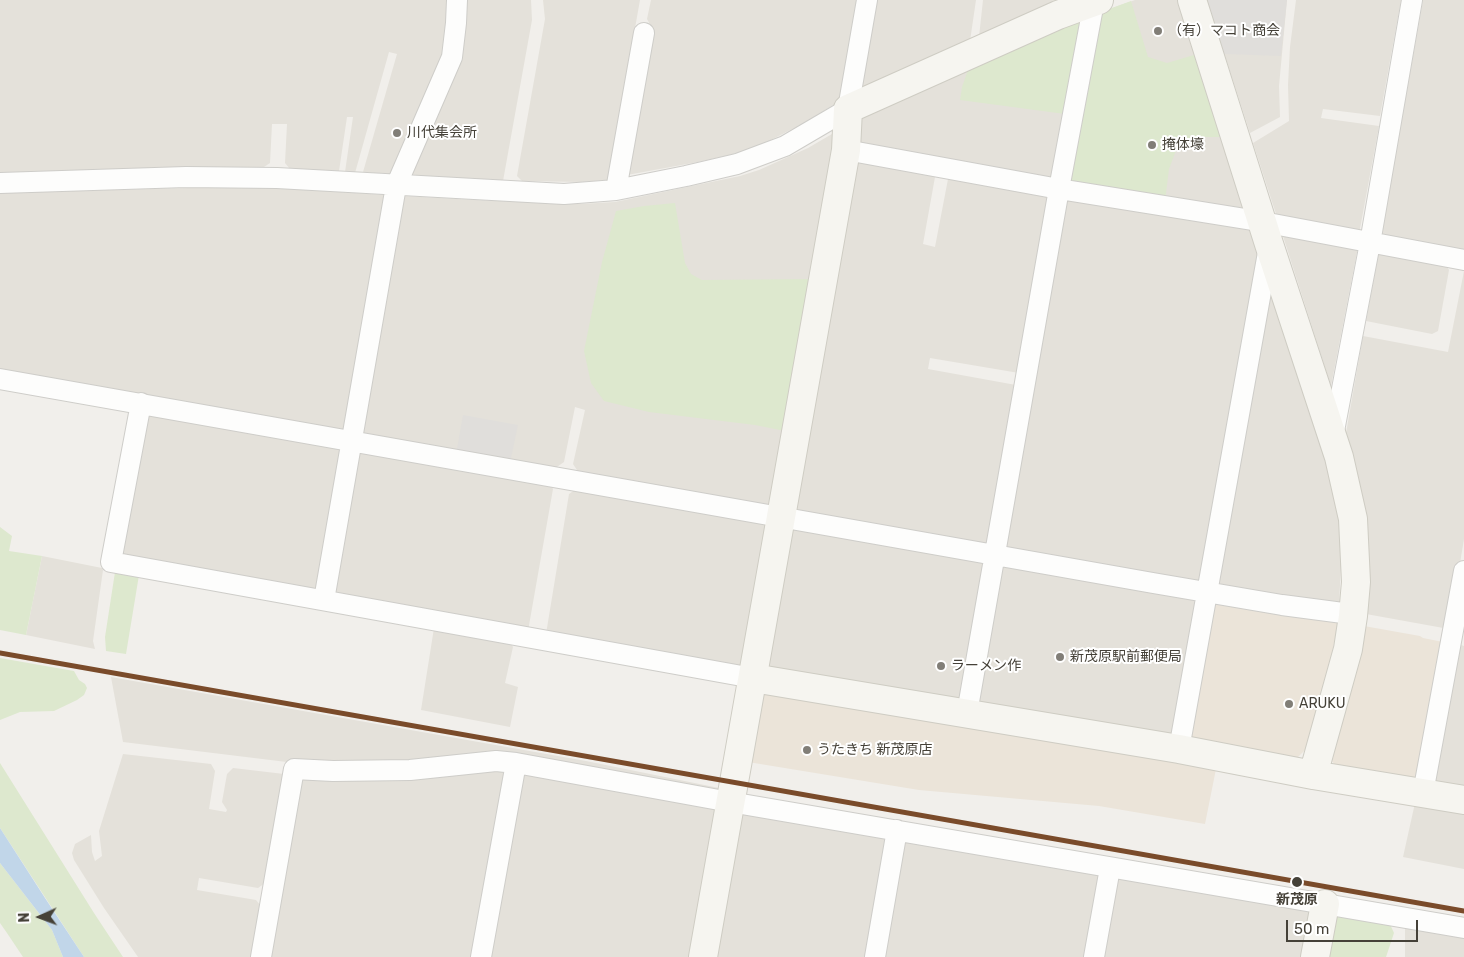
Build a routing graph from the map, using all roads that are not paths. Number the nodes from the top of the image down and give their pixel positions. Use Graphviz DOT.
graph roads {
  1 [pos="457,0"];
  2 [pos="867,0"];
  3 [pos="1192,0"];
  4 [pos="1412,0"];
  5 [pos="1097,1"];
  6 [pos="644,33"];
  7 [pos="848,109"];
  8 [pos="846,150"];
  9 [pos="0,183"];
  10 [pos="396,186"];
  11 [pos="1058,188"];
  12 [pos="616,190"];
  13 [pos="1266,233"];
  14 [pos="1370,243"];
  15 [pos="1464,260"];
  16 [pos="0,379"];
  17 [pos="141,403"];
  18 [pos="1332,436"];
  19 [pos="351,440"];
  20 [pos="781,518"];
  21 [pos="994,555"];
  22 [pos="1464,571"];
  23 [pos="1207,592"];
  24 [pos="324,600"];
  25 [pos="1353,616"];
  26 [pos="753,678"];
  27 [pos="966,713"];
  28 [pos="1179,750"];
  29 [pos="516,762"];
  30 [pos="1313,775"];
  31 [pos="1423,793"];
  32 [pos="1464,800"];
  33 [pos="730,802"];
  34 [pos="897,830"];
  35 [pos="1110,868"];
  36 [pos="1325,904"];
  37 [pos="1464,928"];
  38 [pos="261,957"];
  39 [pos="481,957"];
  40 [pos="703,957"];
  41 [pos="874,957"];
  42 [pos="1094,957"];
  43 [pos="1315,957"];
  1 -- 10 [label="street"];
  2 -- 7 [label="street"];
  3 -- 13 [label="street"];
  4 -- 14 [label="street"];
  5 -- 7 [label="street"];
  5 -- 11 [label="street"];
  6 -- 12 [label="street"];
  7 -- 8 [label="street"];
  7 -- 12 [label="street"];
  8 -- 11 [label="street"];
  8 -- 20 [label="street"];
  9 -- 10 [label="street"];
  10 -- 12 [label="street"];
  10 -- 19 [label="street"];
  11 -- 13 [label="street"];
  11 -- 21 [label="street"];
  13 -- 14 [label="street"];
  13 -- 18 [label="street"];
  13 -- 23 [label="street"];
  14 -- 15 [label="street"];
  14 -- 18 [label="street"];
  16 -- 17 [label="street"];
  17 -- 19 [label="street"];
  17 -- 24 [label="street"];
  18 -- 25 [label="street"];
  19 -- 20 [label="street"];
  19 -- 24 [label="street"];
  20 -- 21 [label="street"];
  20 -- 26 [label="street"];
  21 -- 23 [label="street"];
  21 -- 27 [label="street"];
  22 -- 31 [label="street"];
  23 -- 25 [label="street"];
  23 -- 28 [label="street"];
  24 -- 26 [label="street"];
  25 -- 30 [label="street"];
  26 -- 27 [label="street"];
  26 -- 33 [label="street"];
  27 -- 28 [label="street"];
  28 -- 30 [label="street"];
  29 -- 33 [label="street"];
  29 -- 38 [label="street"];
  29 -- 39 [label="street"];
  30 -- 31 [label="street"];
  31 -- 32 [label="street"];
  33 -- 34 [label="street"];
  33 -- 40 [label="street"];
  34 -- 35 [label="street"];
  34 -- 41 [label="street"];
  35 -- 36 [label="street"];
  35 -- 42 [label="street"];
  36 -- 37 [label="street"];
  36 -- 43 [label="street"];
}
